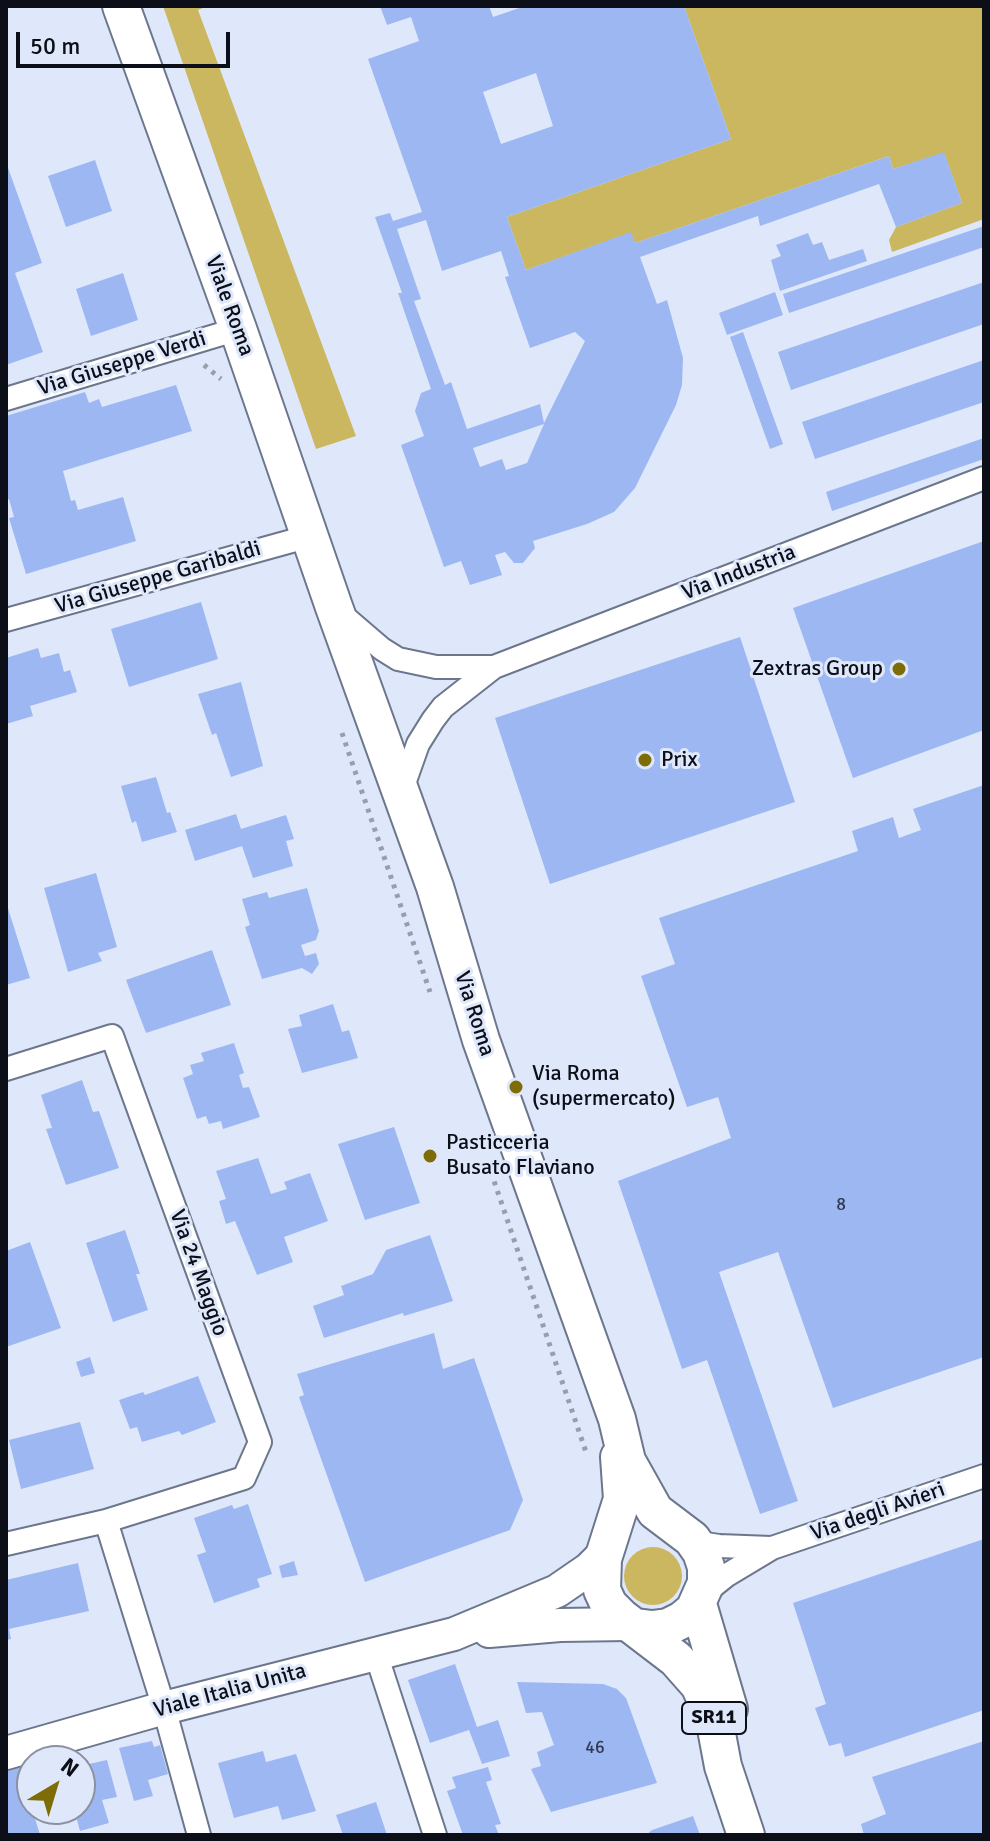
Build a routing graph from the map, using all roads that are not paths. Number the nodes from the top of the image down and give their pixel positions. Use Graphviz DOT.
graph roads {
  1 [pos="121,6"];
  2 [pos="238,329"];
  3 [pos="6,399"];
  4 [pos="984,478"];
  5 [pos="310,536"];
  6 [pos="334,607"];
  7 [pos="6,620"];
  8 [pos="494,667"];
  9 [pos="401,792"];
  10 [pos="6,1069"];
  11 [pos="617,1419"];
  12 [pos="984,1476"];
  13 [pos="106,1521"];
  14 [pos="681,1532"];
  15 [pos="6,1544"];
  16 [pos="772,1548"];
  17 [pos="608,1549"];
  18 [pos="700,1599"];
  19 [pos="632,1625"];
  20 [pos="454,1634"];
  21 [pos="376,1654"];
  22 [pos="164,1708"];
  23 [pos="6,1753"];
  24 [pos="199,1835"];
  25 [pos="435,1835"];
  26 [pos="746,1835"];
  27 [pos="772,1835"];
  1 -- 2 [label="main road, Viale Roma"];
  2 -- 3 [label="street, Via Giuseppe Verdi"];
  2 -- 5 [label="main road, Viale Roma"];
  4 -- 8 [label="street, Via Industria"];
  5 -- 6 [label="main road, Viale Roma"];
  5 -- 7 [label="street, Via Giuseppe Garibaldi"];
  6 -- 8 [label="street, Via Industria"];
  6 -- 9 [label="main road, Via Roma"];
  8 -- 9 [label="street, Via Industria"];
  9 -- 11 [label="main road, Via Roma"];
  10 -- 13 [label="street, Via 24 Maggio"];
  11 -- 14 [label="main road, Via Roma / SR11"];
  11 -- 17 [label="main road, Via Roma / SR11"];
  12 -- 16 [label="street, Via degli Avieri"];
  13 -- 15 [label="street, Via 24 Maggio"];
  13 -- 22 [label="street"];
  14 -- 16 [label="street, Via degli Avieri"];
  14 -- 17 [label="main road"];
  14 -- 18 [label="main road, Via Roma / SR11"];
  16 -- 18 [label="street, Via degli Avieri"];
  17 -- 19 [label="main road, Via Roma / SR11"];
  17 -- 20 [label="street, Viale Italia Unita"];
  18 -- 19 [label="main road"];
  18 -- 27 [label="main road, Via Roma / SR11"];
  19 -- 20 [label="street, Viale Italia Unita"];
  19 -- 26 [label="main road, Via Roma / SR11"];
  20 -- 21 [label="street, Viale Italia Unita"];
  21 -- 22 [label="street, Viale Italia Unita"];
  21 -- 25 [label="street"];
  22 -- 23 [label="street, Viale Italia Unita"];
  22 -- 24 [label="street"];
}
